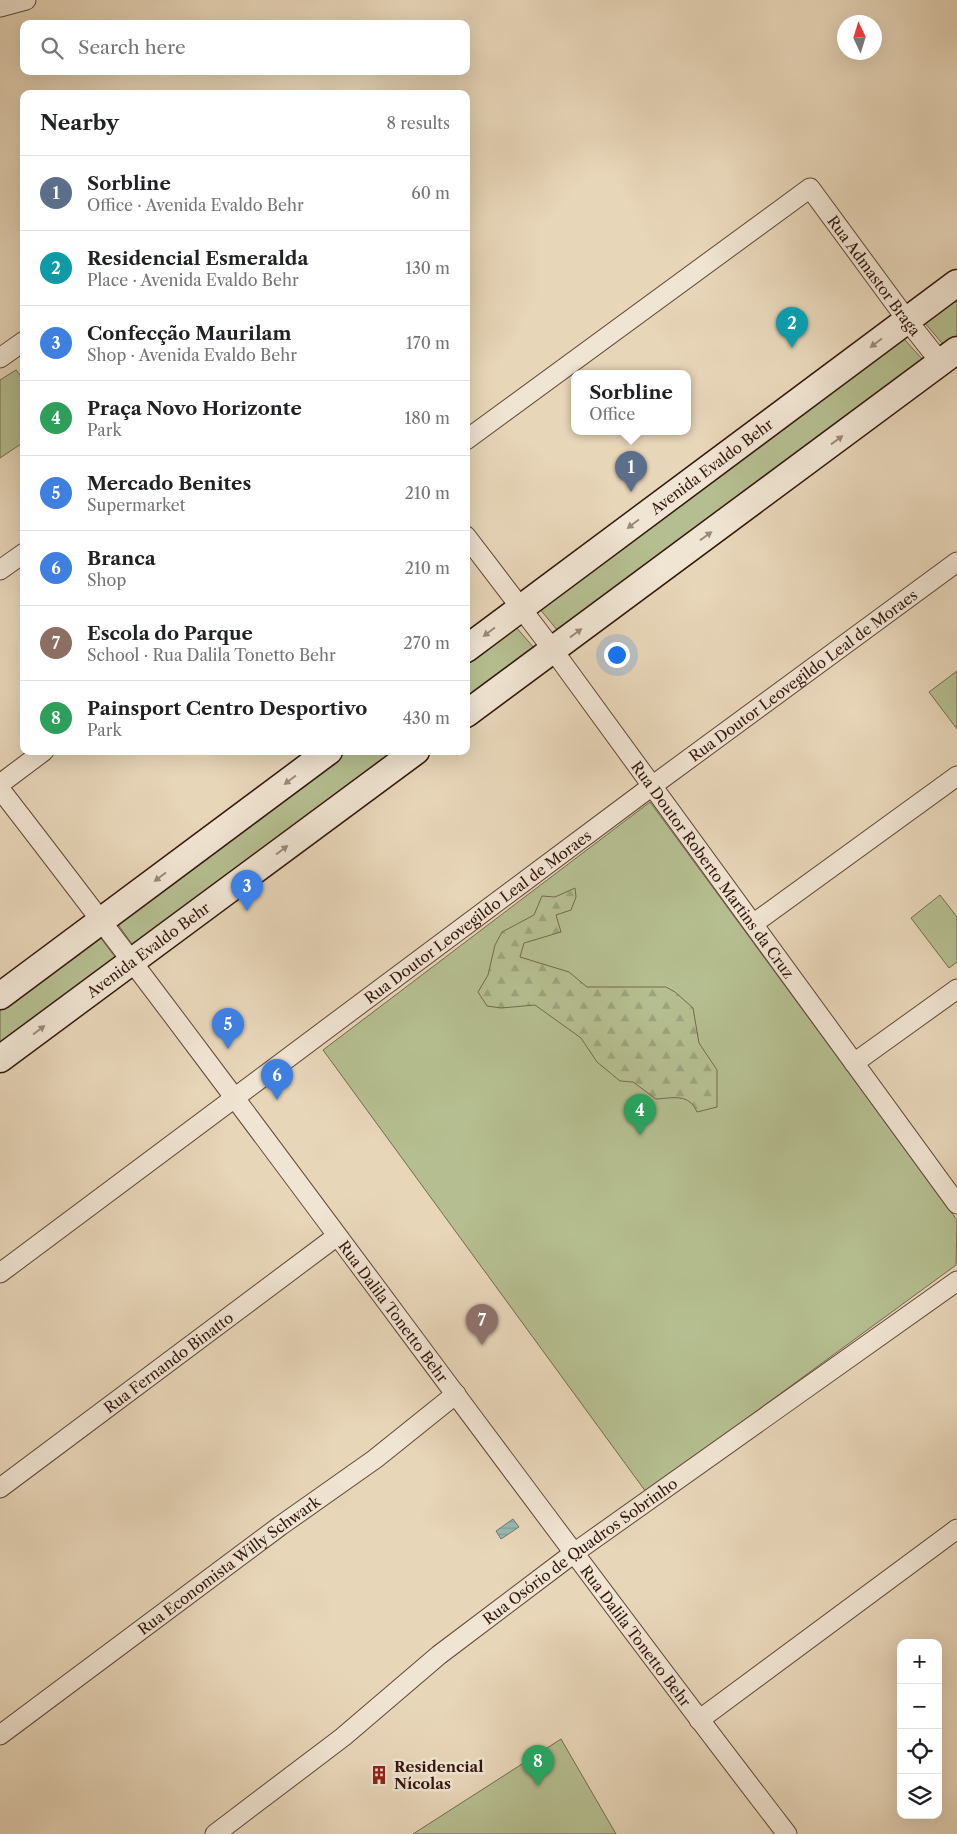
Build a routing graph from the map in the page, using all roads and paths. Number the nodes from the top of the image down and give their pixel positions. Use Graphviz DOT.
graph roads {
  1 [pos="26,0"];
  2 [pos="0,7"];
  3 [pos="957,283"];
  4 [pos="907,320"];
  5 [pos="20,344"];
  6 [pos="949,357"];
  7 [pos="0,358"];
  8 [pos="470,437"];
  9 [pos="470,541"];
  10 [pos="20,556"];
  11 [pos="957,562"];
  12 [pos="0,570"];
  13 [pos="521,608"];
  14 [pos="470,646"];
  15 [pos="553,650"];
  16 [pos="470,711"];
  17 [pos="39,755"];
  18 [pos="324,755"];
  19 [pos="411,755"];
  20 [pos="957,776"];
  21 [pos="0,784"];
  22 [pos="652,786"];
  23 [pos="0,789"];
  24 [pos="102,920"];
  25 [pos="753,924"];
  26 [pos="132,962"];
  27 [pos="957,989"];
  28 [pos="0,996"];
  29 [pos="0,1059"];
  30 [pos="854,1063"];
  31 [pos="234,1099"];
  32 [pos="957,1204"];
  33 [pos="337,1236"];
  34 [pos="0,1273"];
  35 [pos="957,1281"];
  36 [pos="456,1394"];
  37 [pos="0,1488"];
  38 [pos="957,1529"];
  39 [pos="574,1553"];
  40 [pos="699,1720"];
  41 [pos="0,1736"];
  42 [pos="215,1834"];
  43 [pos="788,1834"];
  1 -- 2 [label="street"];
  3 -- 4 [label="street, Avenida Evaldo Behr"];
  4 -- 6 [label="street, Rua Admastor Braga"];
  4 -- 8 [label="street, Rua Admastor Braga"];
  4 -- 13 [label="street, Avenida Evaldo Behr, one-way"];
  5 -- 7 [label="street"];
  15 -- 6 [label="street, one-way"];
  9 -- 13 [label="street, Rua Doutor Roberto Martins da Cruz"];
  10 -- 12 [label="street"];
  11 -- 22 [label="street, Rua Doutor Leovegildo Leal de Moraes"];
  13 -- 14 [label="street, Avenida Evaldo Behr, one-way"];
  13 -- 15 [label="street, Rua Doutor Roberto Martins da Cruz"];
  15 -- 16 [label="street"];
  15 -- 22 [label="street, Rua Doutor Roberto Martins da Cruz"];
  17 -- 21 [label="street"];
  18 -- 24 [label="street, one-way"];
  26 -- 19 [label="street, Avenida Evaldo Behr, one-way"];
  20 -- 25 [label="street"];
  22 -- 25 [label="street, Rua Doutor Roberto Martins da Cruz"];
  22 -- 31 [label="street, Rua Doutor Leovegildo Leal de Moraes"];
  23 -- 24 [label="street, Rua Dalila Tonetto Behr"];
  24 -- 26 [label="street, Rua Dalila Tonetto Behr"];
  24 -- 28 [label="street"];
  25 -- 30 [label="street, Rua Doutor Roberto Martins da Cruz"];
  29 -- 26 [label="street, Avenida Evaldo Behr, one-way"];
  26 -- 31 [label="street, Rua Dalila Tonetto Behr"];
  27 -- 30 [label="street"];
  30 -- 32 [label="street, Rua Doutor Roberto Martins da Cruz"];
  31 -- 33 [label="street, Rua Dalila Tonetto Behr"];
  31 -- 34 [label="street, Rua Doutor Leovegildo Leal de Moraes"];
  33 -- 36 [label="street, Rua Dalila Tonetto Behr"];
  33 -- 37 [label="street, Rua Fernando Binatto"];
  35 -- 39 [label="street, Rua Osório de Quadros Sobrinho"];
  36 -- 39 [label="street, Rua Dalila Tonetto Behr"];
  36 -- 41 [label="street, Rua Economista Willy Schwark"];
  38 -- 40 [label="street"];
  39 -- 40 [label="street, Rua Dalila Tonetto Behr"];
  39 -- 42 [label="street, Rua Osório de Quadros Sobrinho"];
  40 -- 43 [label="street, Rua Dalila Tonetto Behr"];
}
